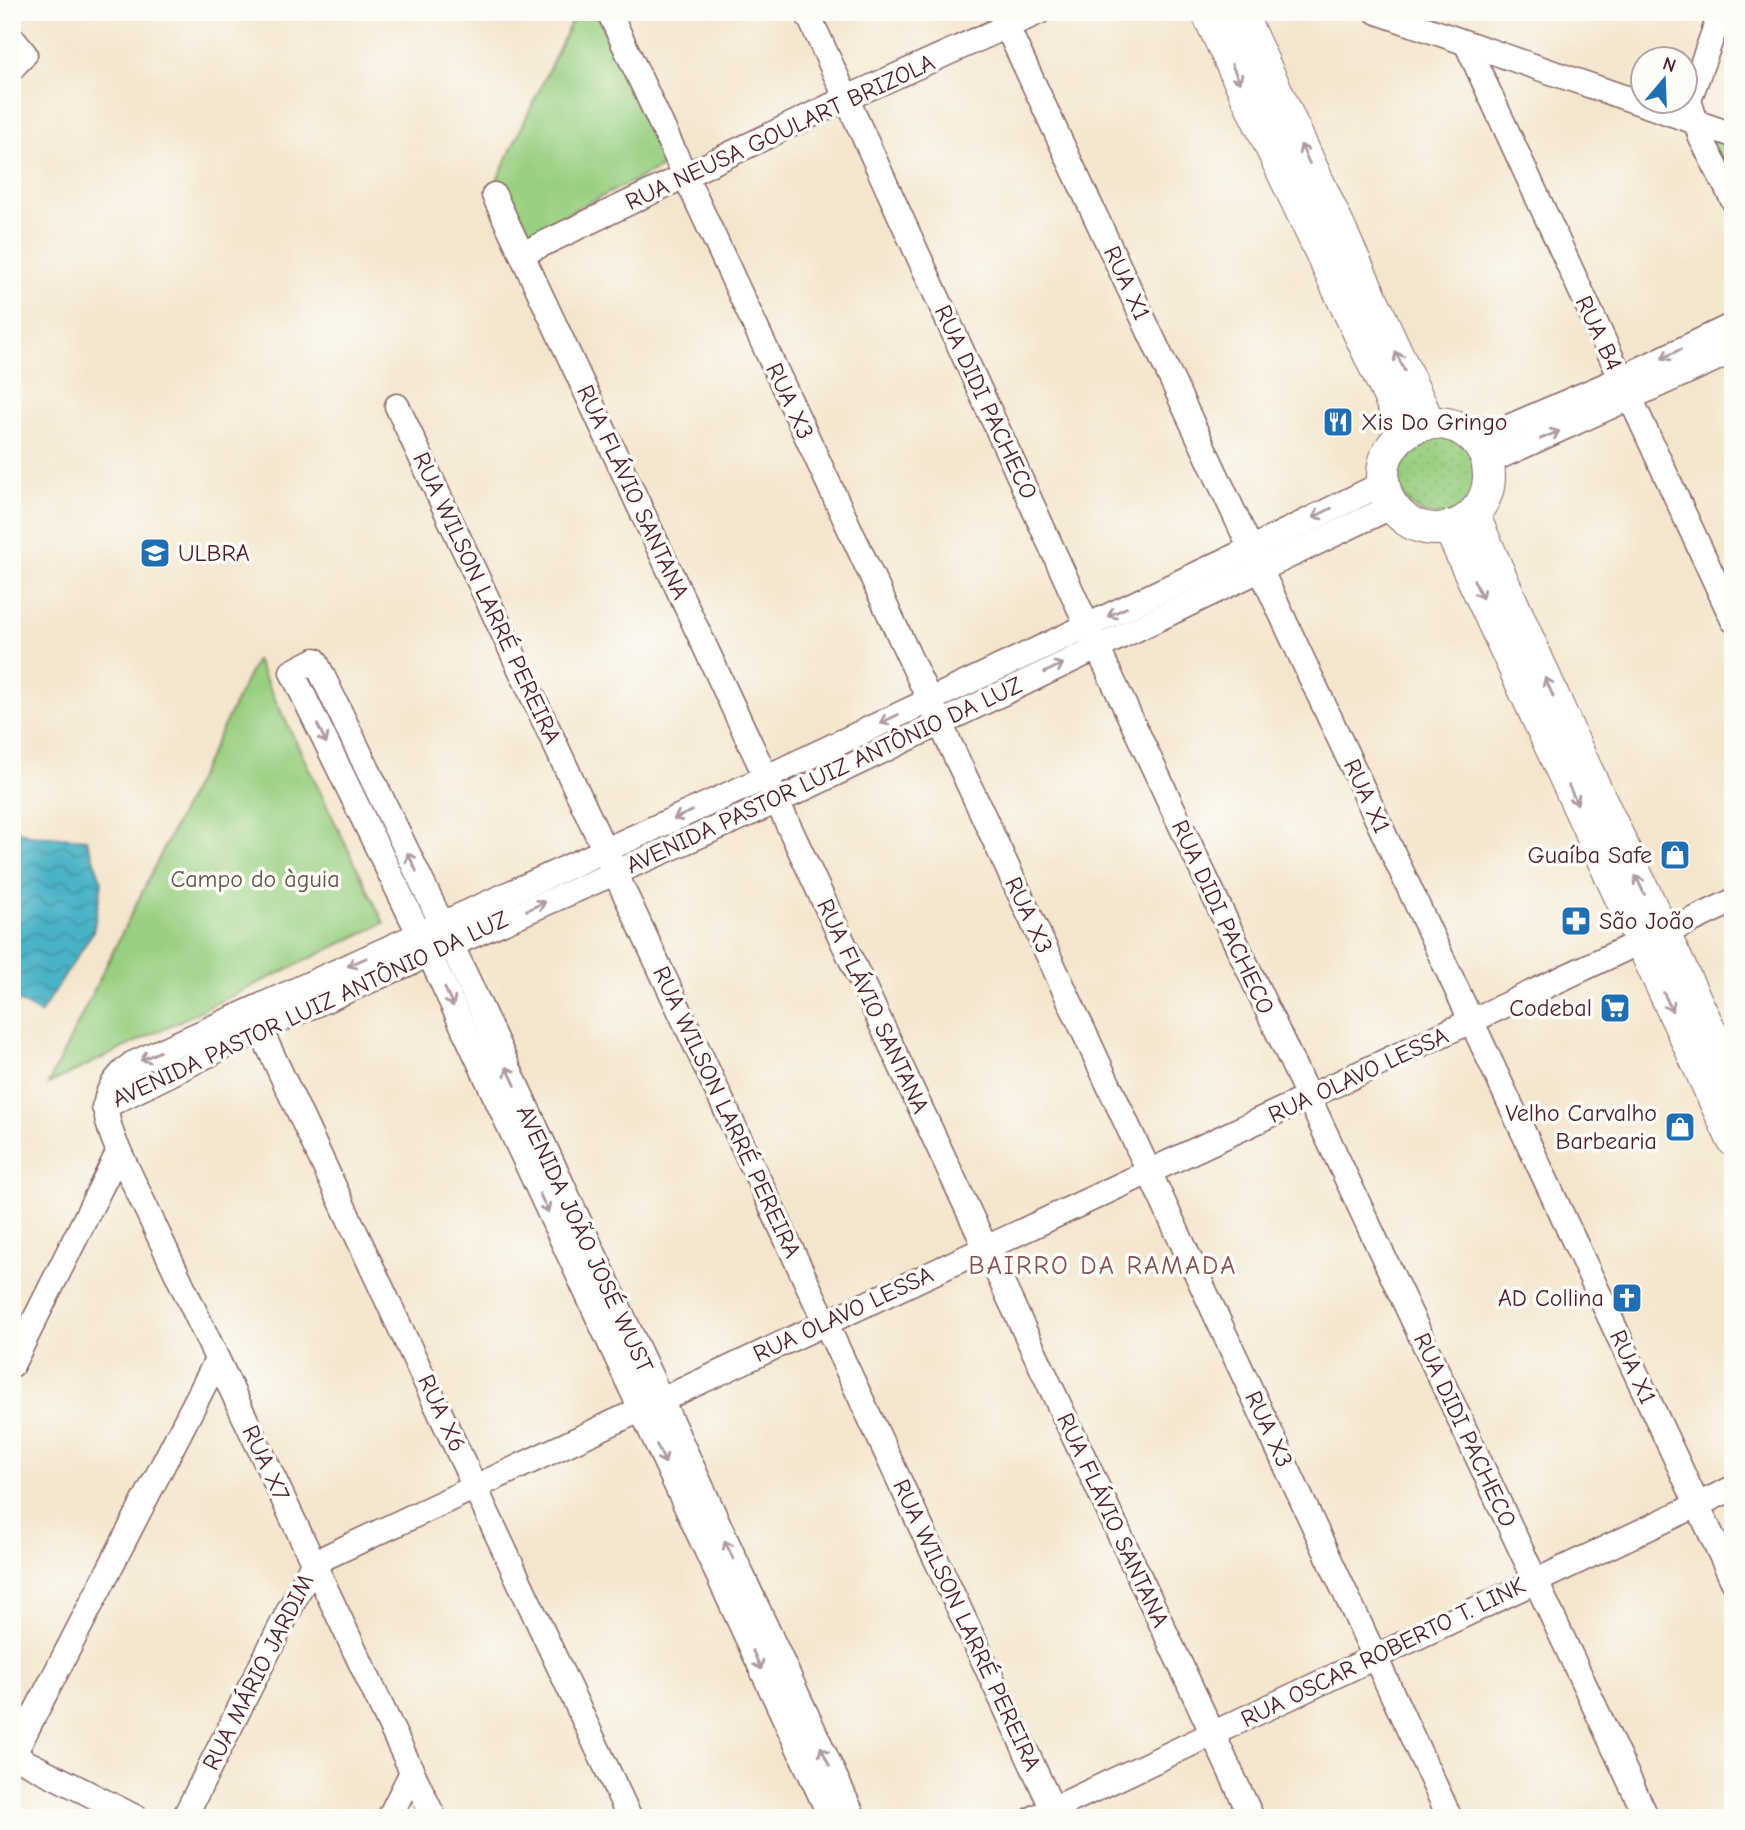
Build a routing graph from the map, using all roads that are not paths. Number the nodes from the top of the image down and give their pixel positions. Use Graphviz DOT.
graph roads {
  1 [pos="609,12"];
  2 [pos="807,12"];
  3 [pos="1039,12"];
  4 [pos="1207,12"];
  5 [pos="1240,12"];
  6 [pos="1377,12"];
  7 [pos="1721,12"];
  8 [pos="1004,20"];
  9 [pos="12,38"];
  10 [pos="1467,45"];
  11 [pos="12,68"];
  12 [pos="847,98"];
  13 [pos="1694,121"];
  14 [pos="1733,135"];
  15 [pos="686,177"];
  16 [pos="494,195"];
  17 [pos="1733,200"];
  18 [pos="522,254"];
  19 [pos="1733,325"];
  20 [pos="1733,351"];
  21 [pos="1625,389"];
  22 [pos="397,406"];
  23 [pos="1417,427"];
  24 [pos="1482,451"];
  25 [pos="1388,494"];
  26 [pos="1461,521"];
  27 [pos="1252,548"];
  28 [pos="1262,571"];
  29 [pos="1733,620"];
  30 [pos="1093,636"];
  31 [pos="934,711"];
  32 [pos="767,777"];
  33 [pos="778,801"];
  34 [pos="610,860"];
  35 [pos="1733,901"];
  36 [pos="1652,938"];
  37 [pos="435,939"];
  38 [pos="256,1019"];
  39 [pos="1472,1022"];
  40 [pos="1733,1079"];
  41 [pos="1308,1099"];
  42 [pos="104,1107"];
  43 [pos="1733,1140"];
  44 [pos="118,1151"];
  45 [pos="1148,1170"];
  46 [pos="985,1247"];
  47 [pos="825,1322"];
  48 [pos="217,1360"];
  49 [pos="12,1365"];
  50 [pos="650,1405"];
  51 [pos="477,1486"];
  52 [pos="1733,1488"];
  53 [pos="1697,1505"];
  54 [pos="313,1563"];
  55 [pos="1535,1579"];
  56 [pos="1733,1581"];
  57 [pos="1375,1656"];
  58 [pos="1212,1733"];
  59 [pos="13,1756"];
  60 [pos="412,1772"];
  61 [pos="1048,1815"];
  62 [pos="137,1818"];
  63 [pos="184,1818"];
  64 [pos="389,1818"];
  65 [pos="434,1818"];
  66 [pos="630,1818"];
  67 [pos="831,1818"];
  68 [pos="854,1818"];
  69 [pos="1252,1818"];
  70 [pos="1450,1818"];
  71 [pos="1647,1818"];
  1 -- 15 [label="street, RUA X3"];
  2 -- 12 [label="street, RUA DIDI PACHECO"];
  3 -- 8 [label="street, RUA NEUSA GOULART BRIZOLA"];
  4 -- 23 [label="main road, one-way"];
  23 -- 5 [label="main road, one-way"];
  6 -- 10 [label="street"];
  7 -- 13 [label="street"];
  8 -- 12 [label="street, RUA NEUSA GOULART BRIZOLA"];
  8 -- 27 [label="street, RUA X1"];
  9 -- 11 [label="street"];
  10 -- 13 [label="street"];
  10 -- 21 [label="street, RUA B4"];
  12 -- 15 [label="street, RUA NEUSA GOULART BRIZOLA"];
  12 -- 30 [label="street, RUA DIDI PACHECO"];
  13 -- 14 [label="street"];
  13 -- 17 [label="street"];
  15 -- 18 [label="street, RUA NEUSA GOULART BRIZOLA"];
  15 -- 31 [label="street, RUA X3"];
  16 -- 18 [label="street, RUA FLÁVIO SANTANA"];
  18 -- 32 [label="street, RUA FLÁVIO SANTANA"];
  19 -- 21 [label="street, one-way"];
  20 -- 21 [label="street"];
  21 -- 24 [label="street"];
  21 -- 29 [label="street, RUA B4"];
  22 -- 34 [label="street, RUA WILSON LARRÉ PEREIRA"];
  23 -- 24 [label="main road"];
  23 -- 25 [label="main road"];
  24 -- 26 [label="main road"];
  25 -- 26 [label="main road"];
  25 -- 27 [label="street, AVENIDA PASTOR LUIZ ANTÔNIO DA LUZ, one-way"];
  25 -- 28 [label="street, AVENIDA PASTOR LUIZ ANTÔNIO DA LUZ"];
  26 -- 36 [label="main road"];
  27 -- 28 [label="street, RUA X1"];
  27 -- 30 [label="street, AVENIDA PASTOR LUIZ ANTÔNIO DA LUZ, one-way"];
  28 -- 30 [label="street, AVENIDA PASTOR LUIZ ANTÔNIO DA LUZ"];
  28 -- 39 [label="street, RUA X1"];
  30 -- 31 [label="street, AVENIDA PASTOR LUIZ ANTÔNIO DA LUZ"];
  30 -- 41 [label="street, RUA DIDI PACHECO"];
  31 -- 32 [label="street, AVENIDA PASTOR LUIZ ANTÔNIO DA LUZ, one-way"];
  31 -- 33 [label="street, AVENIDA PASTOR LUIZ ANTÔNIO DA LUZ"];
  31 -- 45 [label="street, RUA X3"];
  32 -- 33 [label="street, RUA FLÁVIO SANTANA"];
  32 -- 34 [label="street, AVENIDA PASTOR LUIZ ANTÔNIO DA LUZ, one-way"];
  33 -- 34 [label="street, AVENIDA PASTOR LUIZ ANTÔNIO DA LUZ"];
  33 -- 46 [label="street, RUA FLÁVIO SANTANA"];
  34 -- 37 [label="street, AVENIDA PASTOR LUIZ ANTÔNIO DA LUZ"];
  34 -- 47 [label="street, RUA WILSON LARRÉ PEREIRA"];
  35 -- 36 [label="street, RUA OLAVO LESSA"];
  36 -- 39 [label="street, RUA OLAVO LESSA"];
  36 -- 40 [label="main road"];
  36 -- 43 [label="main road, one-way"];
  37 -- 37 [label="street, AVENIDA JOÃO JOSÉ WUST, one-way"];
  37 -- 38 [label="street, AVENIDA PASTOR LUIZ ANTÔNIO DA LUZ"];
  37 -- 50 [label="street, AVENIDA JOÃO JOSÉ WUST"];
  38 -- 42 [label="street, AVENIDA PASTOR LUIZ ANTÔNIO DA LUZ"];
  38 -- 51 [label="street, RUA X6"];
  39 -- 41 [label="street, RUA OLAVO LESSA"];
  39 -- 53 [label="street, RUA X1"];
  41 -- 45 [label="street, RUA OLAVO LESSA"];
  41 -- 55 [label="street, RUA DIDI PACHECO"];
  42 -- 44 [label="street, RUA X7"];
  44 -- 48 [label="street, RUA X7"];
  44 -- 49 [label="street"];
  45 -- 46 [label="street, RUA OLAVO LESSA"];
  45 -- 57 [label="street, RUA X3"];
  46 -- 47 [label="street, RUA OLAVO LESSA"];
  46 -- 58 [label="street, RUA FLÁVIO SANTANA"];
  47 -- 50 [label="street, RUA OLAVO LESSA"];
  47 -- 61 [label="street, RUA WILSON LARRÉ PEREIRA"];
  48 -- 54 [label="street, RUA X7"];
  48 -- 59 [label="street"];
  50 -- 51 [label="street, RUA OLAVO LESSA"];
  50 -- 67 [label="street, AVENIDA JOÃO JOSÉ WUST, one-way"];
  68 -- 50 [label="street, AVENIDA JOÃO JOSÉ WUST, one-way"];
  51 -- 54 [label="street, RUA OLAVO LESSA"];
  51 -- 66 [label="street, RUA X6"];
  52 -- 53 [label="street, RUA OSCAR ROBERTO T. LINK"];
  53 -- 55 [label="street, RUA OSCAR ROBERTO T. LINK"];
  53 -- 56 [label="street, RUA X1"];
  54 -- 60 [label="street, RUA X7"];
  54 -- 63 [label="street, RUA MÁRIO JARDIM"];
  55 -- 57 [label="street, RUA OSCAR ROBERTO T. LINK"];
  55 -- 71 [label="street, RUA DIDI PACHECO"];
  57 -- 58 [label="street, RUA OSCAR ROBERTO T. LINK"];
  57 -- 70 [label="street, RUA X3"];
  58 -- 61 [label="street, RUA OSCAR ROBERTO T. LINK"];
  58 -- 69 [label="street, RUA FLÁVIO SANTANA"];
  59 -- 62 [label="street"];
  60 -- 64 [label="street"];
  60 -- 65 [label="street, RUA X7"];
}
